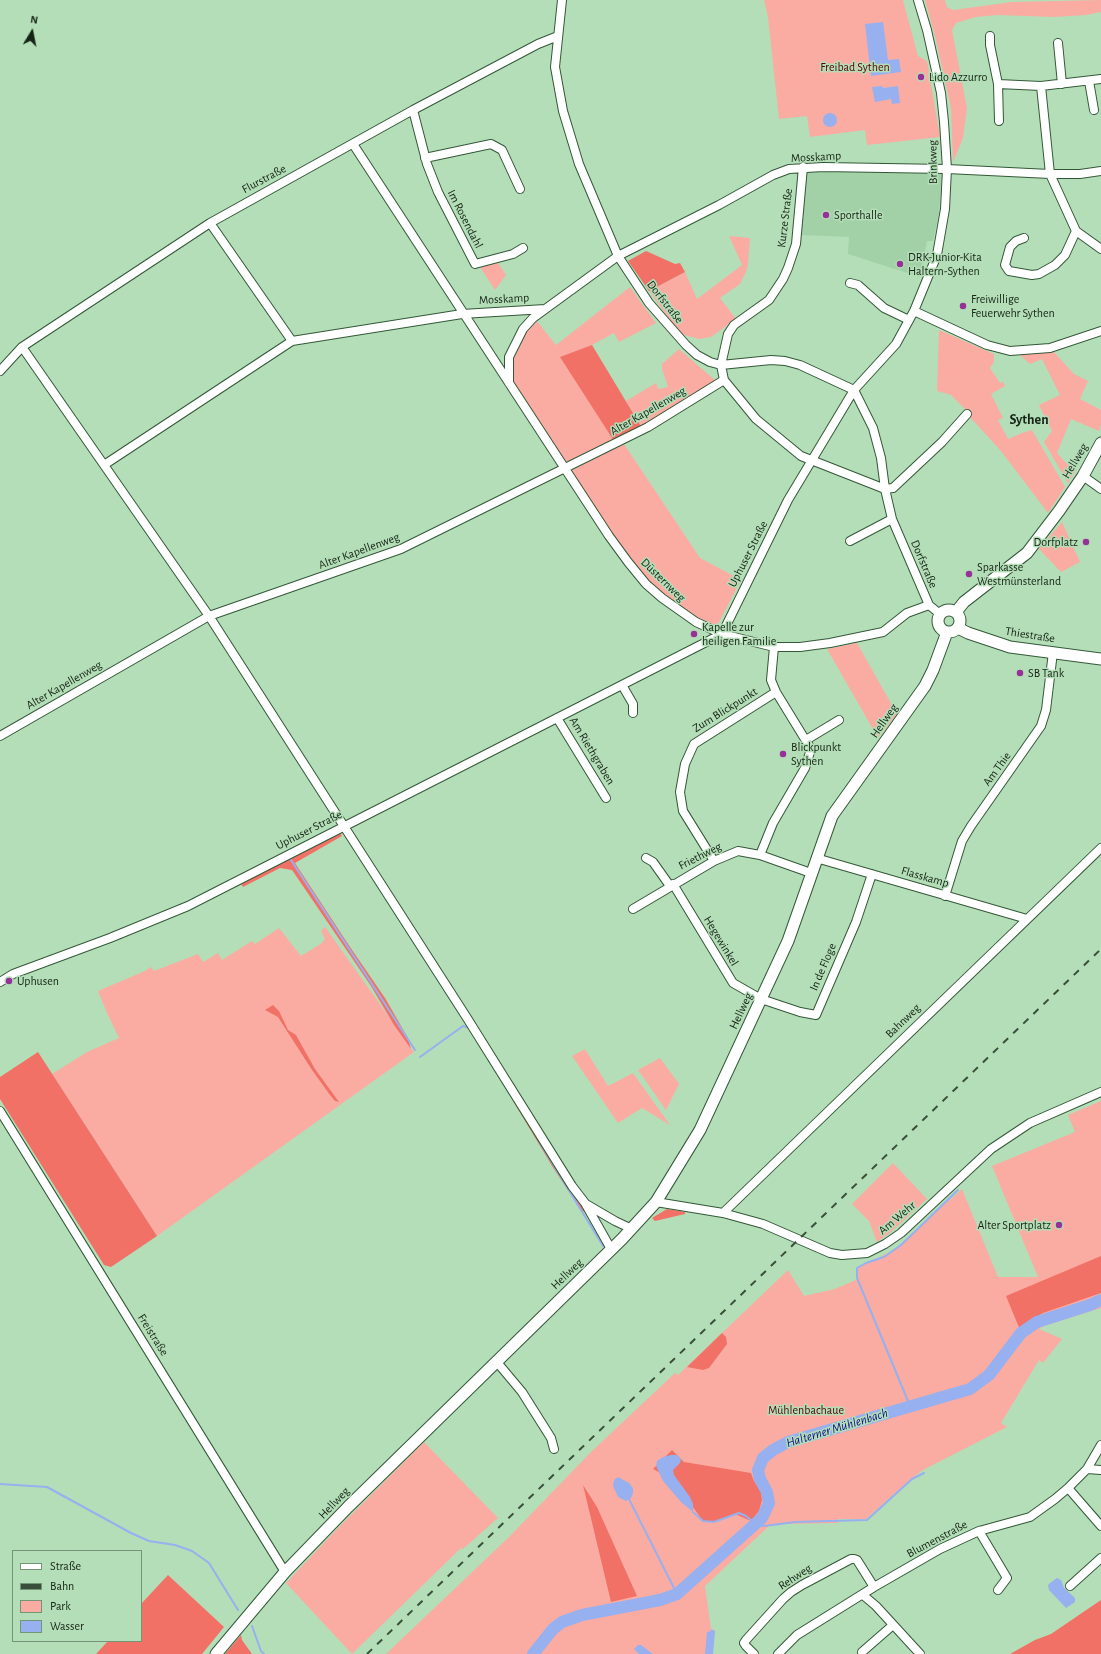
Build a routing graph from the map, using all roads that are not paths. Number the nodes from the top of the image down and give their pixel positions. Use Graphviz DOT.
graph roads {
  1 [pos="562,0"];
  2 [pos="918,0"];
  3 [pos="558,36"];
  4 [pos="990,36"];
  5 [pos="1058,43"];
  6 [pos="1101,79"];
  7 [pos="1089,81"];
  8 [pos="998,84"];
  9 [pos="1062,84"];
  10 [pos="1041,86"];
  11 [pos="413,110"];
  12 [pos="1094,110"];
  13 [pos="999,121"];
  14 [pos="353,144"];
  15 [pos="426,158"];
  16 [pos="803,167"];
  17 [pos="947,169"];
  18 [pos="1101,171"];
  19 [pos="1050,174"];
  20 [pos="520,189"];
  21 [pos="210,223"];
  22 [pos="1076,231"];
  23 [pos="1024,238"];
  24 [pos="523,248"];
  25 [pos="1101,249"];
  26 [pos="618,256"];
  27 [pos="850,283"];
  28 [pos="546,308"];
  29 [pos="914,311"];
  30 [pos="462,314"];
  31 [pos="909,320"];
  32 [pos="1101,331"];
  33 [pos="292,341"];
  34 [pos="22,348"];
  35 [pos="721,365"];
  36 [pos="0,371"];
  37 [pos="724,380"];
  38 [pos="509,384"];
  39 [pos="854,390"];
  40 [pos="967,414"];
  41 [pos="1101,443"];
  42 [pos="811,460"];
  43 [pos="104,465"];
  44 [pos="565,468"];
  45 [pos="1083,476"];
  46 [pos="885,489"];
  47 [pos="1101,489"];
  48 [pos="892,518"];
  49 [pos="850,541"];
  50 [pos="929,605"];
  51 [pos="956,612"];
  52 [pos="940,614"];
  53 [pos="209,616"];
  54 [pos="952,630"];
  55 [pos="722,634"];
  56 [pos="774,647"];
  57 [pos="1053,652"];
  58 [pos="1101,659"];
  59 [pos="622,685"];
  60 [pos="776,692"];
  61 [pos="633,713"];
  62 [pos="557,718"];
  63 [pos="839,720"];
  64 [pos="0,736"];
  65 [pos="806,740"];
  66 [pos="606,798"];
  67 [pos="343,826"];
  68 [pos="1101,848"];
  69 [pos="760,855"];
  70 [pos="646,858"];
  71 [pos="816,858"];
  72 [pos="714,861"];
  73 [pos="811,873"];
  74 [pos="872,874"];
  75 [pos="672,885"];
  76 [pos="945,896"];
  77 [pos="633,909"];
  78 [pos="1027,918"];
  79 [pos="0,982"];
  80 [pos="761,999"];
  81 [pos="1101,1092"];
  82 [pos="0,1111"];
  83 [pos="656,1202"];
  84 [pos="585,1203"];
  85 [pos="723,1213"];
  86 [pos="632,1229"];
  87 [pos="611,1249"];
  88 [pos="496,1361"];
  89 [pos="1101,1445"];
  90 [pos="554,1449"];
  91 [pos="1087,1469"];
  92 [pos="1101,1470"];
  93 [pos="1068,1488"];
  94 [pos="1101,1526"];
  95 [pos="979,1531"];
  96 [pos="1101,1558"];
  97 [pos="285,1572"];
  98 [pos="1070,1586"];
  99 [pos="874,1587"];
  100 [pos="998,1590"];
  101 [pos="863,1595"];
  102 [pos="893,1625"];
  103 [pos="862,1652"];
  104 [pos="216,1654"];
  105 [pos="754,1654"];
  106 [pos="778,1654"];
  107 [pos="920,1654"];
  1 -- 3 [label="street, Dorfstraße"];
  2 -- 17 [label="street, Brinkweg"];
  3 -- 11 [label="street, Flurstraße"];
  3 -- 26 [label="street, Dorfstraße"];
  4 -- 8 [label="street"];
  5 -- 9 [label="street"];
  6 -- 7 [label="street"];
  7 -- 9 [label="street"];
  7 -- 12 [label="street"];
  8 -- 10 [label="street"];
  8 -- 13 [label="street"];
  9 -- 10 [label="street"];
  10 -- 19 [label="street"];
  11 -- 14 [label="street, Flurstraße"];
  11 -- 15 [label="street, Im Rosendahl"];
  14 -- 21 [label="street, Flurstraße"];
  14 -- 30 [label="street, Düsternweg"];
  15 -- 20 [label="street"];
  15 -- 24 [label="street, Im Rosendahl"];
  16 -- 17 [label="street, Mosskamp"];
  16 -- 26 [label="street, Mosskamp"];
  16 -- 35 [label="street, Kurze Straße"];
  17 -- 19 [label="street, Mosskamp"];
  17 -- 29 [label="street, Brinkweg"];
  18 -- 19 [label="street, Mosskamp"];
  19 -- 22 [label="street"];
  21 -- 33 [label="street"];
  21 -- 34 [label="street, Flurstraße"];
  22 -- 23 [label="street"];
  22 -- 25 [label="street"];
  26 -- 28 [label="street, Mosskamp"];
  26 -- 35 [label="street, Dorfstraße"];
  27 -- 31 [label="street"];
  28 -- 30 [label="street, Mosskamp"];
  28 -- 38 [label="street, Mosskamp"];
  29 -- 31 [label="street, Brinkweg"];
  29 -- 32 [label="street"];
  30 -- 33 [label="street, Mosskamp"];
  30 -- 38 [label="street, Düsternweg"];
  31 -- 39 [label="street, Brinkweg"];
  33 -- 43 [label="street"];
  34 -- 36 [label="street, Flurstraße"];
  34 -- 43 [label="street"];
  35 -- 37 [label="street"];
  35 -- 39 [label="street, Dorfstraße"];
  37 -- 42 [label="street"];
  37 -- 44 [label="street, Alter Kapellenweg"];
  38 -- 44 [label="street, Düsternweg"];
  39 -- 42 [label="street, Uphuser Straße"];
  39 -- 46 [label="street, Dorfstraße"];
  40 -- 46 [label="street"];
  41 -- 45 [label="street, Hellweg"];
  42 -- 46 [label="street"];
  42 -- 55 [label="street, Uphuser Straße"];
  43 -- 53 [label="street"];
  44 -- 53 [label="street, Alter Kapellenweg"];
  44 -- 55 [label="street, Düsternweg"];
  45 -- 47 [label="street"];
  45 -- 51 [label="street, Hellweg"];
  46 -- 48 [label="street, Dorfstraße"];
  48 -- 49 [label="street"];
  48 -- 50 [label="street, Dorfstraße"];
  50 -- 52 [label="street, Dorfstraße"];
  50 -- 56 [label="street, Düsternweg"];
  51 -- 52 [label="street"];
  51 -- 54 [label="street"];
  52 -- 54 [label="street"];
  53 -- 64 [label="street, Alter Kapellenweg"];
  53 -- 67 [label="street"];
  54 -- 57 [label="street, Thiestraße"];
  54 -- 71 [label="street, Hellweg"];
  55 -- 56 [label="street, Düsternweg"];
  55 -- 59 [label="street, Uphuser Straße"];
  56 -- 60 [label="street, Zum Blickpunkt"];
  57 -- 58 [label="street, Thiestraße"];
  57 -- 76 [label="street, Am Thie"];
  59 -- 61 [label="street"];
  59 -- 62 [label="street, Uphuser Straße"];
  60 -- 65 [label="street, Zum Blickpunkt"];
  60 -- 72 [label="street, Zum Blickpunkt"];
  62 -- 66 [label="street, Am Riethgraben"];
  62 -- 67 [label="street, Uphuser Straße"];
  63 -- 65 [label="street"];
  65 -- 69 [label="street, Zum Blickpunkt"];
  67 -- 79 [label="street, Uphuser Straße"];
  67 -- 84 [label="street"];
  68 -- 78 [label="street, Bahnweg"];
  69 -- 72 [label="street, Friethweg"];
  69 -- 73 [label="street, Friethweg"];
  70 -- 75 [label="street"];
  71 -- 73 [label="street, Hellweg"];
  71 -- 74 [label="street, Flasskamp"];
  72 -- 75 [label="street, Friethweg"];
  73 -- 80 [label="street, Hellweg"];
  74 -- 76 [label="street, Flasskamp"];
  74 -- 80 [label="street, In de Floge"];
  75 -- 77 [label="street, Friethweg"];
  75 -- 80 [label="street, Hegewinkel"];
  76 -- 78 [label="street, Flasskamp"];
  78 -- 85 [label="street, Bahnweg"];
  80 -- 83 [label="street, Hellweg"];
  81 -- 85 [label="street, Am Wehr"];
  82 -- 97 [label="street, Freistraße"];
  83 -- 85 [label="street, Am Wehr"];
  83 -- 86 [label="street, Hellweg"];
  84 -- 86 [label="street"];
  84 -- 87 [label="street"];
  86 -- 87 [label="street, Hellweg"];
  87 -- 88 [label="street, Hellweg"];
  88 -- 90 [label="street"];
  88 -- 97 [label="street, Hellweg"];
  89 -- 91 [label="street, Blumenstraße"];
  91 -- 92 [label="street"];
  91 -- 93 [label="street, Blumenstraße"];
  93 -- 94 [label="street"];
  93 -- 95 [label="street, Blumenstraße"];
  95 -- 99 [label="street, Blumenstraße"];
  95 -- 100 [label="street"];
  96 -- 98 [label="street"];
  97 -- 104 [label="street, Hellweg"];
  99 -- 101 [label="street, Blumenstraße"];
  99 -- 105 [label="street, Rehweg"];
  101 -- 102 [label="street"];
  101 -- 106 [label="street, Blumenstraße"];
  102 -- 103 [label="street"];
  102 -- 107 [label="street"];
}
